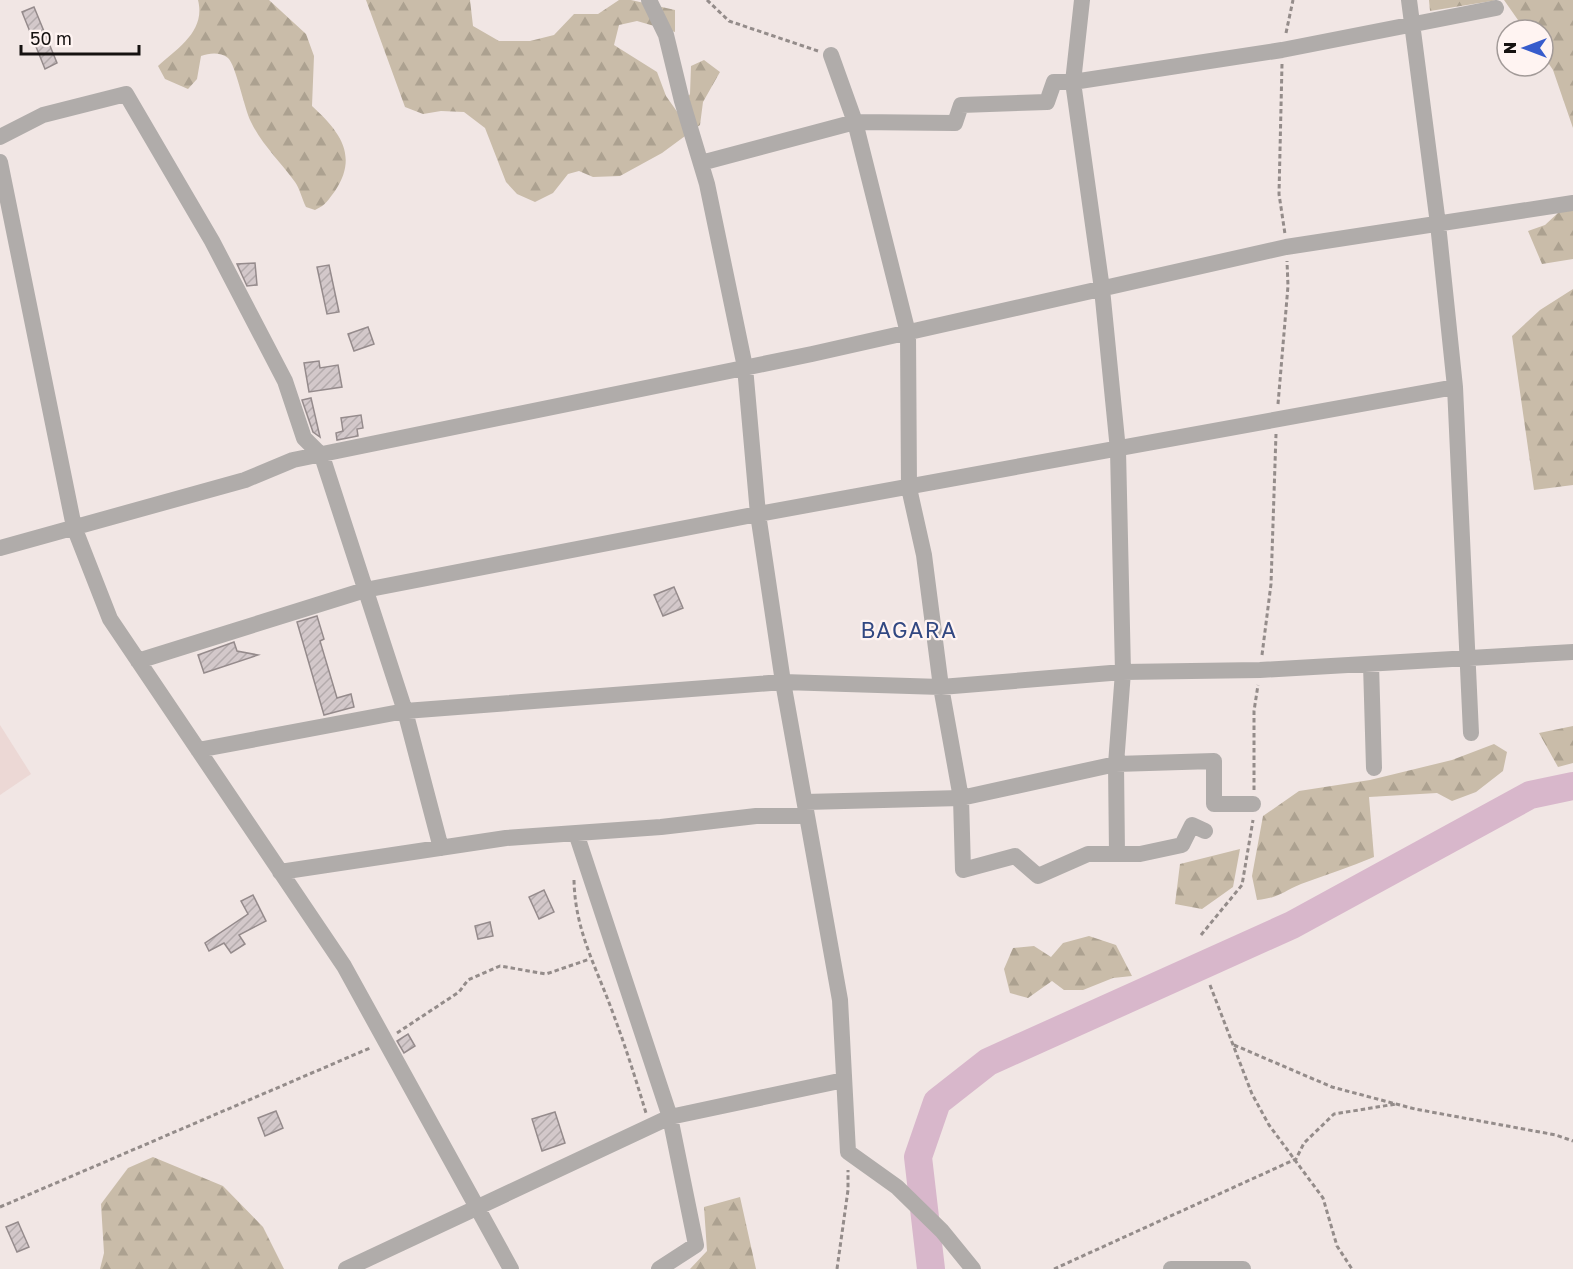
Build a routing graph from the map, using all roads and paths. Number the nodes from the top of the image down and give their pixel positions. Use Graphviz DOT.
graph roads {
  1 [pos="649,0"];
  2 [pos="707,0"];
  3 [pos="1082,0"];
  4 [pos="1293,0"];
  5 [pos="1409,0"];
  6 [pos="1496,8"];
  7 [pos="1412,25"];
  8 [pos="1282,50"];
  9 [pos="831,55"];
  10 [pos="1073,82"];
  11 [pos="855,122"];
  12 [pos="0,137"];
  13 [pos="0,162"];
  14 [pos="701,163"];
  15 [pos="1573,203"];
  16 [pos="1438,224"];
  17 [pos="1286,247"];
  18 [pos="1102,289"];
  19 [pos="908,333"];
  20 [pos="745,367"];
  21 [pos="1455,387"];
  22 [pos="1277,421"];
  23 [pos="1118,450"];
  24 [pos="322,456"];
  25 [pos="909,488"];
  26 [pos="758,514"];
  27 [pos="74,527"];
  28 [pos="0,548"];
  29 [pos="365,590"];
  30 [pos="1573,652"];
  31 [pos="1467,658"];
  32 [pos="138,661"];
  33 [pos="1371,664"];
  34 [pos="1260,670"];
  35 [pos="1123,672"];
  36 [pos="783,682"];
  37 [pos="941,687"];
  38 [pos="405,711"];
  39 [pos="1471,733"];
  40 [pos="198,750"];
  41 [pos="1116,764"];
  42 [pos="1374,768"];
  43 [pos="961,798"];
  44 [pos="1253,804"];
  45 [pos="806,809"];
  46 [pos="1204,831"];
  47 [pos="576,833"];
  48 [pos="441,848"];
  49 [pos="1117,854"];
  50 [pos="574,871"];
  51 [pos="280,872"];
  52 [pos="1201,935"];
  53 [pos="590,959"];
  54 [pos="1210,984"];
  55 [pos="386,1041"];
  56 [pos="1234,1045"];
  57 [pos="844,1080"];
  58 [pos="1396,1104"];
  59 [pos="670,1117"];
  60 [pos="651,1126"];
  61 [pos="1573,1141"];
  62 [pos="848,1152"];
  63 [pos="1296,1159"];
  64 [pos="0,1207"];
  65 [pos="477,1208"];
  66 [pos="346,1269"];
  67 [pos="511,1269"];
  68 [pos="658,1269"];
  69 [pos="837,1269"];
  70 [pos="973,1269"];
  71 [pos="1053,1269"];
  72 [pos="1171,1269"];
  73 [pos="1243,1269"];
  74 [pos="1352,1269"];
  1 -- 14 [label="street"];
  2 -- 9 [label="path"];
  3 -- 10 [label="street"];
  4 -- 8 [label="path"];
  5 -- 7 [label="street"];
  6 -- 7 [label="street"];
  7 -- 8 [label="street"];
  7 -- 16 [label="street"];
  8 -- 10 [label="street"];
  8 -- 17 [label="path"];
  9 -- 11 [label="street"];
  10 -- 11 [label="street"];
  10 -- 18 [label="street"];
  11 -- 14 [label="street"];
  11 -- 19 [label="street"];
  12 -- 24 [label="street"];
  13 -- 27 [label="street"];
  14 -- 20 [label="street"];
  15 -- 16 [label="street"];
  16 -- 17 [label="street"];
  16 -- 21 [label="street"];
  17 -- 18 [label="street"];
  17 -- 22 [label="path"];
  18 -- 19 [label="street"];
  18 -- 23 [label="street"];
  19 -- 20 [label="street"];
  19 -- 25 [label="street"];
  20 -- 24 [label="street"];
  20 -- 26 [label="street"];
  21 -- 22 [label="street"];
  21 -- 31 [label="street"];
  22 -- 23 [label="street"];
  22 -- 34 [label="path"];
  23 -- 25 [label="street"];
  23 -- 35 [label="street"];
  24 -- 27 [label="street"];
  24 -- 29 [label="street"];
  25 -- 26 [label="street"];
  25 -- 37 [label="street"];
  26 -- 29 [label="street"];
  26 -- 36 [label="street"];
  27 -- 28 [label="street"];
  27 -- 32 [label="street"];
  29 -- 32 [label="street"];
  29 -- 38 [label="street"];
  30 -- 31 [label="street"];
  31 -- 33 [label="street"];
  31 -- 39 [label="street"];
  32 -- 40 [label="street"];
  33 -- 34 [label="street"];
  33 -- 42 [label="street"];
  34 -- 35 [label="street"];
  34 -- 44 [label="path"];
  35 -- 37 [label="street"];
  35 -- 41 [label="street"];
  36 -- 37 [label="street"];
  36 -- 38 [label="street"];
  36 -- 45 [label="street"];
  37 -- 43 [label="street"];
  38 -- 40 [label="street"];
  38 -- 48 [label="street"];
  40 -- 51 [label="street"];
  41 -- 43 [label="street"];
  41 -- 44 [label="street"];
  41 -- 49 [label="street"];
  43 -- 45 [label="street"];
  43 -- 49 [label="street"];
  44 -- 52 [label="path"];
  45 -- 47 [label="street"];
  45 -- 57 [label="street"];
  46 -- 49 [label="street"];
  47 -- 48 [label="street"];
  47 -- 59 [label="street"];
  48 -- 51 [label="street"];
  50 -- 53 [label="path"];
  51 -- 55 [label="street"];
  53 -- 55 [label="path"];
  53 -- 60 [label="path"];
  54 -- 56 [label="path"];
  55 -- 64 [label="path"];
  55 -- 65 [label="street"];
  56 -- 58 [label="path"];
  56 -- 63 [label="path"];
  57 -- 59 [label="street"];
  57 -- 62 [label="street"];
  58 -- 61 [label="path"];
  58 -- 63 [label="path"];
  59 -- 60 [label="street"];
  59 -- 68 [label="street"];
  60 -- 65 [label="street"];
  62 -- 69 [label="path"];
  62 -- 70 [label="street"];
  63 -- 71 [label="path"];
  63 -- 74 [label="path"];
  65 -- 66 [label="street"];
  65 -- 67 [label="street"];
  72 -- 73 [label="street"];
}
